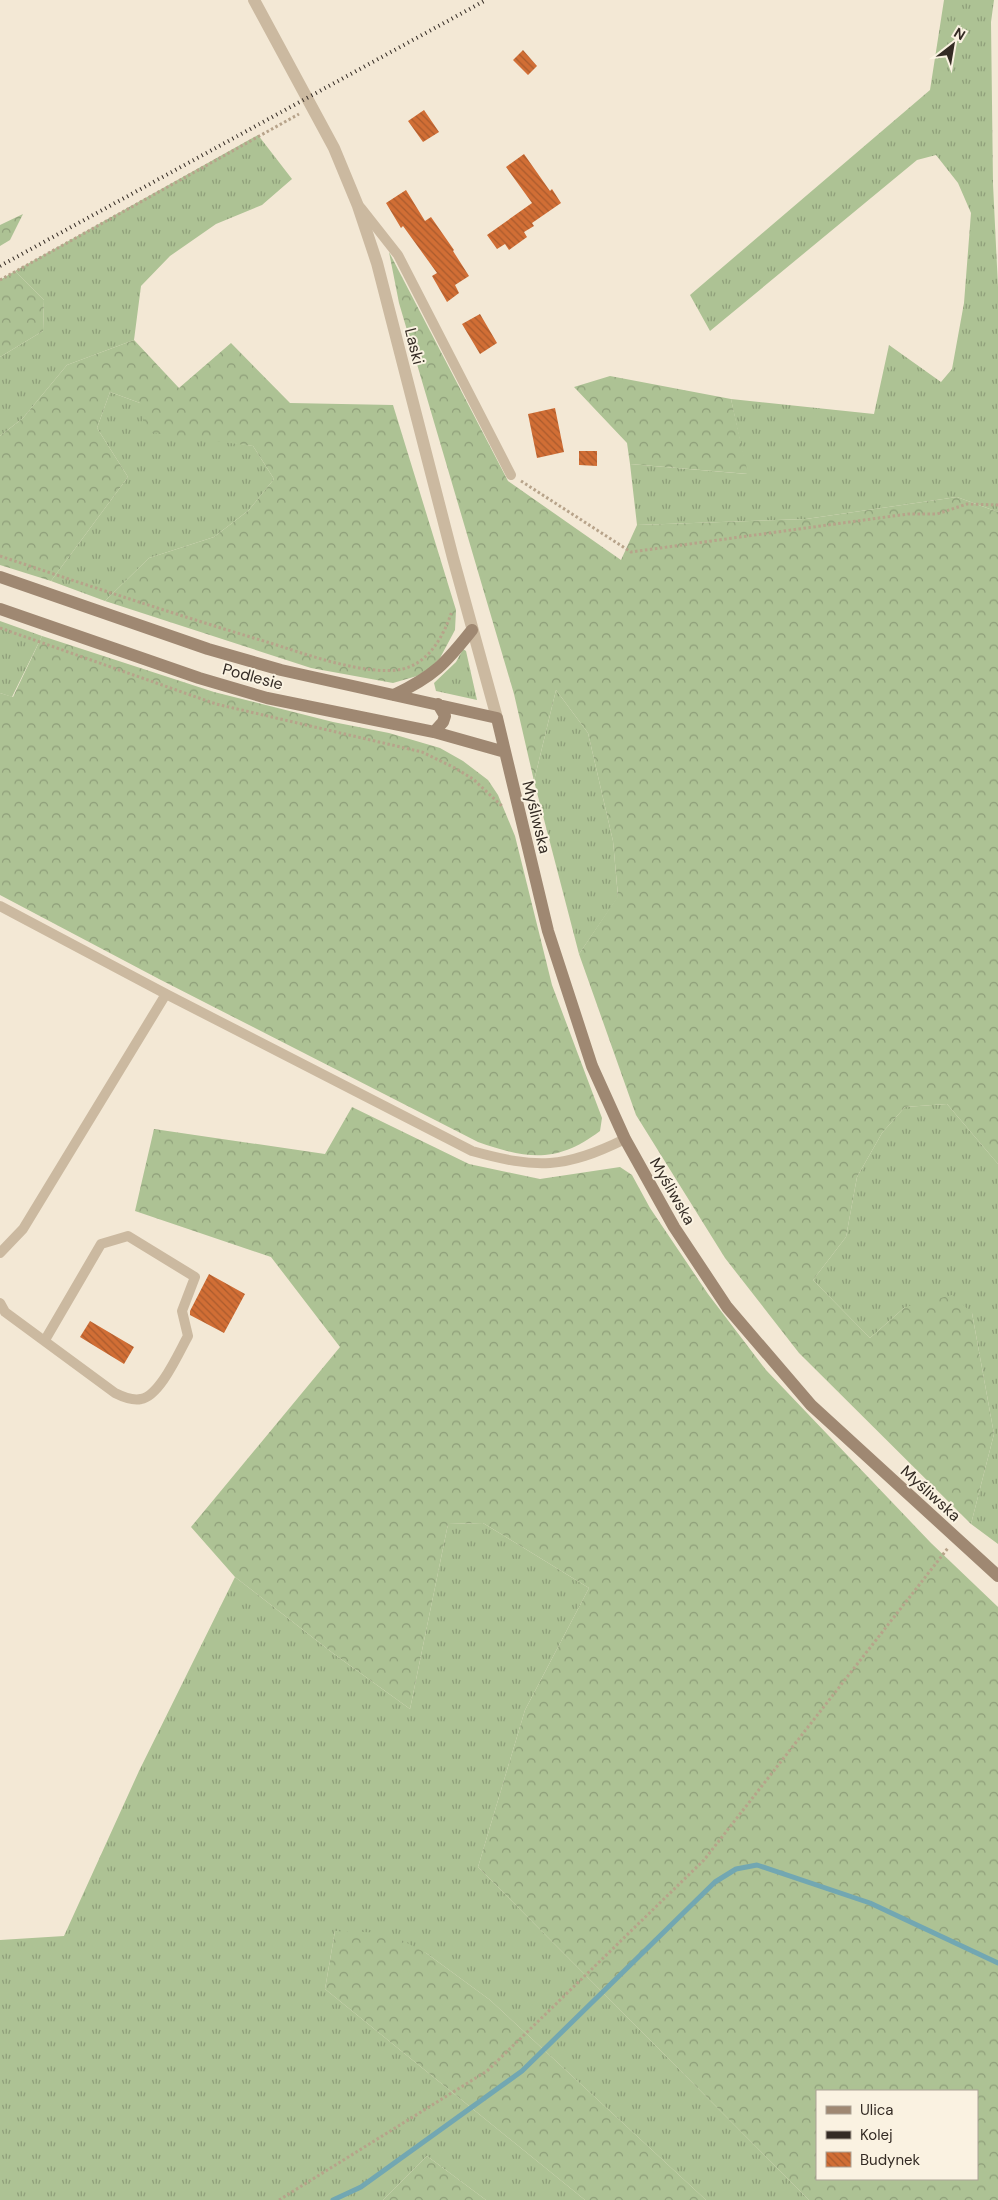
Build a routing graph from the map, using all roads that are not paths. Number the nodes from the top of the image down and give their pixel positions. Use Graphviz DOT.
graph roads {
  1 [pos="254,0"];
  2 [pos="358,206"];
  3 [pos="511,475"];
  4 [pos="0,577"];
  5 [pos="0,609"];
  6 [pos="472,630"];
  7 [pos="394,695"];
  8 [pos="438,704"];
  9 [pos="497,718"];
  10 [pos="434,732"];
  11 [pos="504,752"];
  12 [pos="0,906"];
  13 [pos="166,994"];
  14 [pos="625,1139"];
  15 [pos="0,1253"];
  16 [pos="0,1302"];
  17 [pos="45,1340"];
  18 [pos="998,1576"];
  1 -- 2 [label="street, Laski"];
  2 -- 3 [label="lane"];
  2 -- 6 [label="street, Laski"];
  4 -- 7 [label="street, Podlesie"];
  5 -- 10 [label="street, Podlesie"];
  6 -- 7 [label="street"];
  6 -- 9 [label="street, Laski"];
  7 -- 8 [label="street, Podlesie"];
  8 -- 9 [label="street, Podlesie"];
  8 -- 10 [label="street"];
  9 -- 11 [label="street, Myśliwska"];
  10 -- 11 [label="street, Podlesie"];
  11 -- 14 [label="street, Myśliwska"];
  12 -- 13 [label="lane"];
  13 -- 14 [label="lane"];
  13 -- 15 [label="lane"];
  14 -- 18 [label="street, Myśliwska"];
  16 -- 17 [label="lane"];
  17 -- 17 [label="lane"];
}
